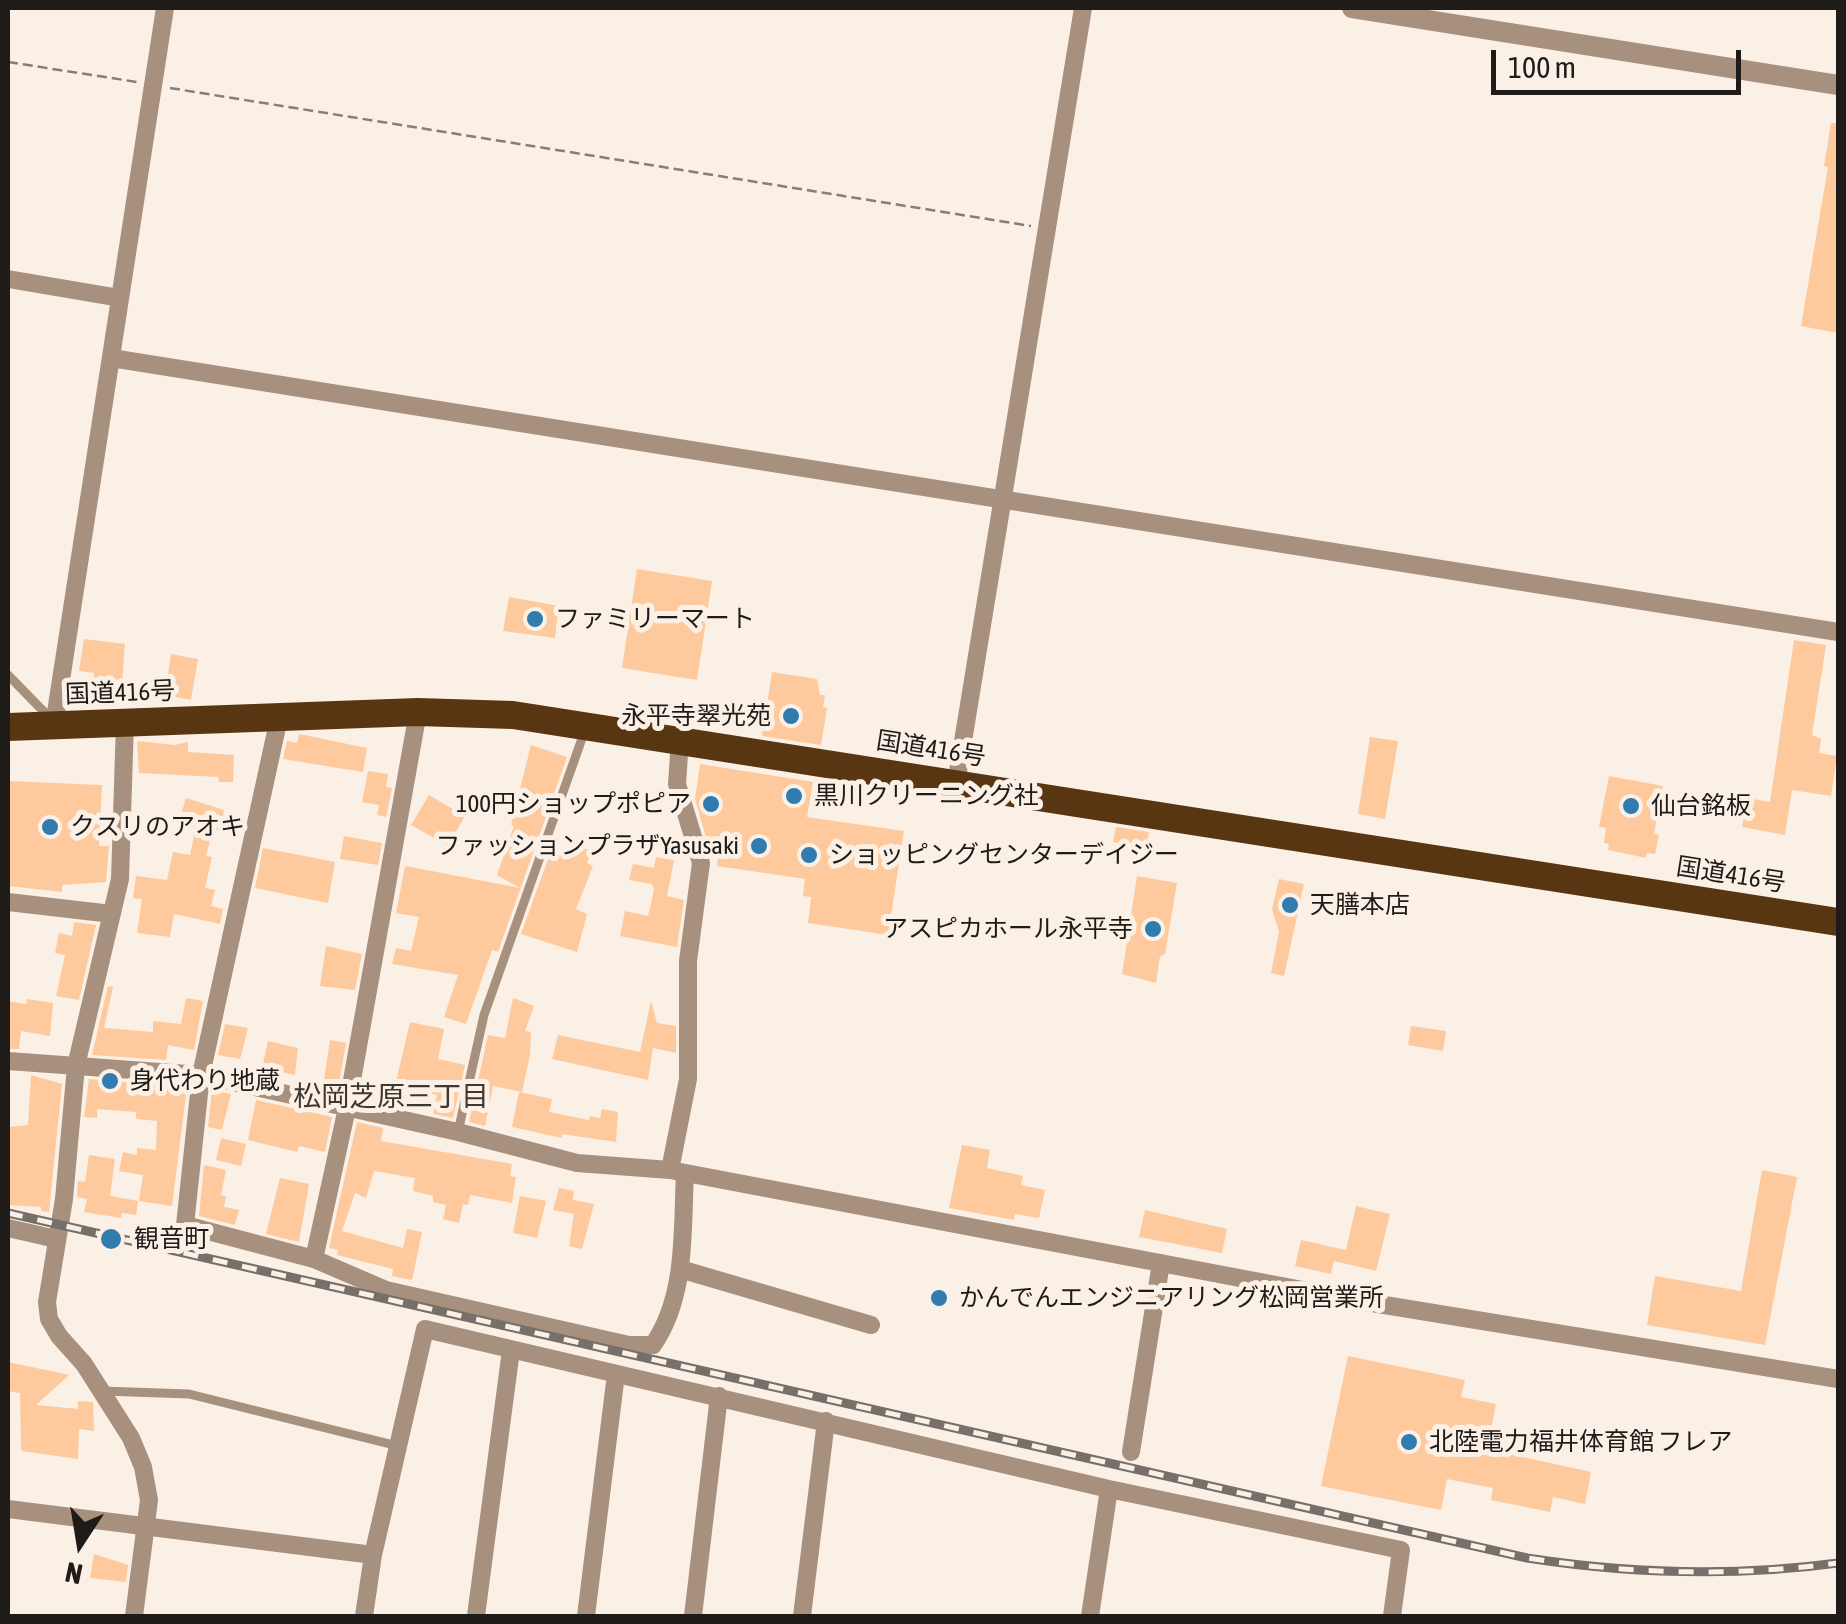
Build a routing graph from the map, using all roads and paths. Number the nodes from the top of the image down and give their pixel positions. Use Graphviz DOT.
graph roads {
  1 [pos="165,8"];
  2 [pos="1084,8"];
  3 [pos="1352,8"];
  4 [pos="8,62"];
  5 [pos="153,85"];
  6 [pos="1838,85"];
  7 [pos="1047,228"];
  8 [pos="8,279"];
  9 [pos="120,298"];
  10 [pos="111,358"];
  11 [pos="1006,500"];
  12 [pos="1838,632"];
  13 [pos="8,675"];
  14 [pos="418,712"];
  15 [pos="278,718"];
  16 [pos="125,722"];
  17 [pos="54,725"];
  18 [pos="586,725"];
  19 [pos="8,727"];
  20 [pos="680,740"];
  21 [pos="956,784"];
  22 [pos="8,902"];
  23 [pos="112,914"];
  24 [pos="1838,922"];
  25 [pos="8,1061"];
  26 [pos="76,1066"];
  27 [pos="201,1075"];
  28 [pos="347,1108"];
  29 [pos="458,1132"];
  30 [pos="677,1171"];
  31 [pos="8,1228"];
  32 [pos="56,1240"];
  33 [pos="314,1259"];
  34 [pos="1161,1263"];
  35 [pos="680,1270"];
  36 [pos="871,1325"];
  37 [pos="511,1350"];
  38 [pos="616,1374"];
  39 [pos="1838,1378"];
  40 [pos="102,1390"];
  41 [pos="719,1396"];
  42 [pos="826,1421"];
  43 [pos="398,1446"];
  44 [pos="1131,1452"];
  45 [pos="1109,1489"];
  46 [pos="8,1509"];
  47 [pos="147,1527"];
  48 [pos="373,1555"];
  49 [pos="134,1616"];
  50 [pos="364,1616"];
  51 [pos="476,1616"];
  52 [pos="586,1616"];
  53 [pos="693,1616"];
  54 [pos="802,1616"];
  55 [pos="1090,1616"];
  56 [pos="1392,1616"];
  1 -- 5 [label="street"];
  2 -- 7 [label="street"];
  3 -- 6 [label="street"];
  4 -- 5 [label="path"];
  5 -- 7 [label="path"];
  5 -- 9 [label="street"];
  7 -- 11 [label="street"];
  8 -- 9 [label="street"];
  9 -- 10 [label="street"];
  10 -- 11 [label="street"];
  10 -- 17 [label="street"];
  11 -- 12 [label="street"];
  11 -- 21 [label="street"];
  13 -- 17 [label="lane"];
  14 -- 15 [label="highway, 国道416号"];
  14 -- 18 [label="highway, 国道416号"];
  14 -- 28 [label="street"];
  15 -- 16 [label="highway, 国道416号"];
  15 -- 27 [label="street"];
  16 -- 17 [label="highway, 国道416号"];
  16 -- 23 [label="street"];
  17 -- 19 [label="highway, 国道416号"];
  18 -- 20 [label="highway, 国道416号"];
  18 -- 29 [label="lane"];
  20 -- 21 [label="highway, 国道416号"];
  20 -- 30 [label="street"];
  21 -- 24 [label="highway, 国道416号"];
  22 -- 23 [label="street"];
  23 -- 26 [label="street"];
  25 -- 26 [label="street"];
  26 -- 27 [label="street"];
  26 -- 32 [label="street"];
  27 -- 28 [label="street"];
  27 -- 33 [label="street"];
  28 -- 29 [label="street"];
  28 -- 33 [label="street"];
  29 -- 30 [label="street"];
  30 -- 34 [label="street"];
  30 -- 35 [label="street"];
  31 -- 32 [label="street"];
  32 -- 40 [label="street"];
  33 -- 35 [label="street"];
  34 -- 39 [label="street"];
  34 -- 44 [label="street"];
  35 -- 36 [label="street"];
  37 -- 38 [label="street"];
  37 -- 43 [label="street"];
  37 -- 51 [label="street"];
  38 -- 41 [label="street"];
  38 -- 52 [label="street"];
  40 -- 43 [label="lane"];
  40 -- 47 [label="street"];
  41 -- 42 [label="street"];
  41 -- 53 [label="street"];
  42 -- 45 [label="street"];
  42 -- 54 [label="street"];
  43 -- 48 [label="street"];
  45 -- 55 [label="street"];
  45 -- 56 [label="street"];
  46 -- 47 [label="street"];
  47 -- 48 [label="street"];
  47 -- 49 [label="street"];
  48 -- 50 [label="street"];
}
